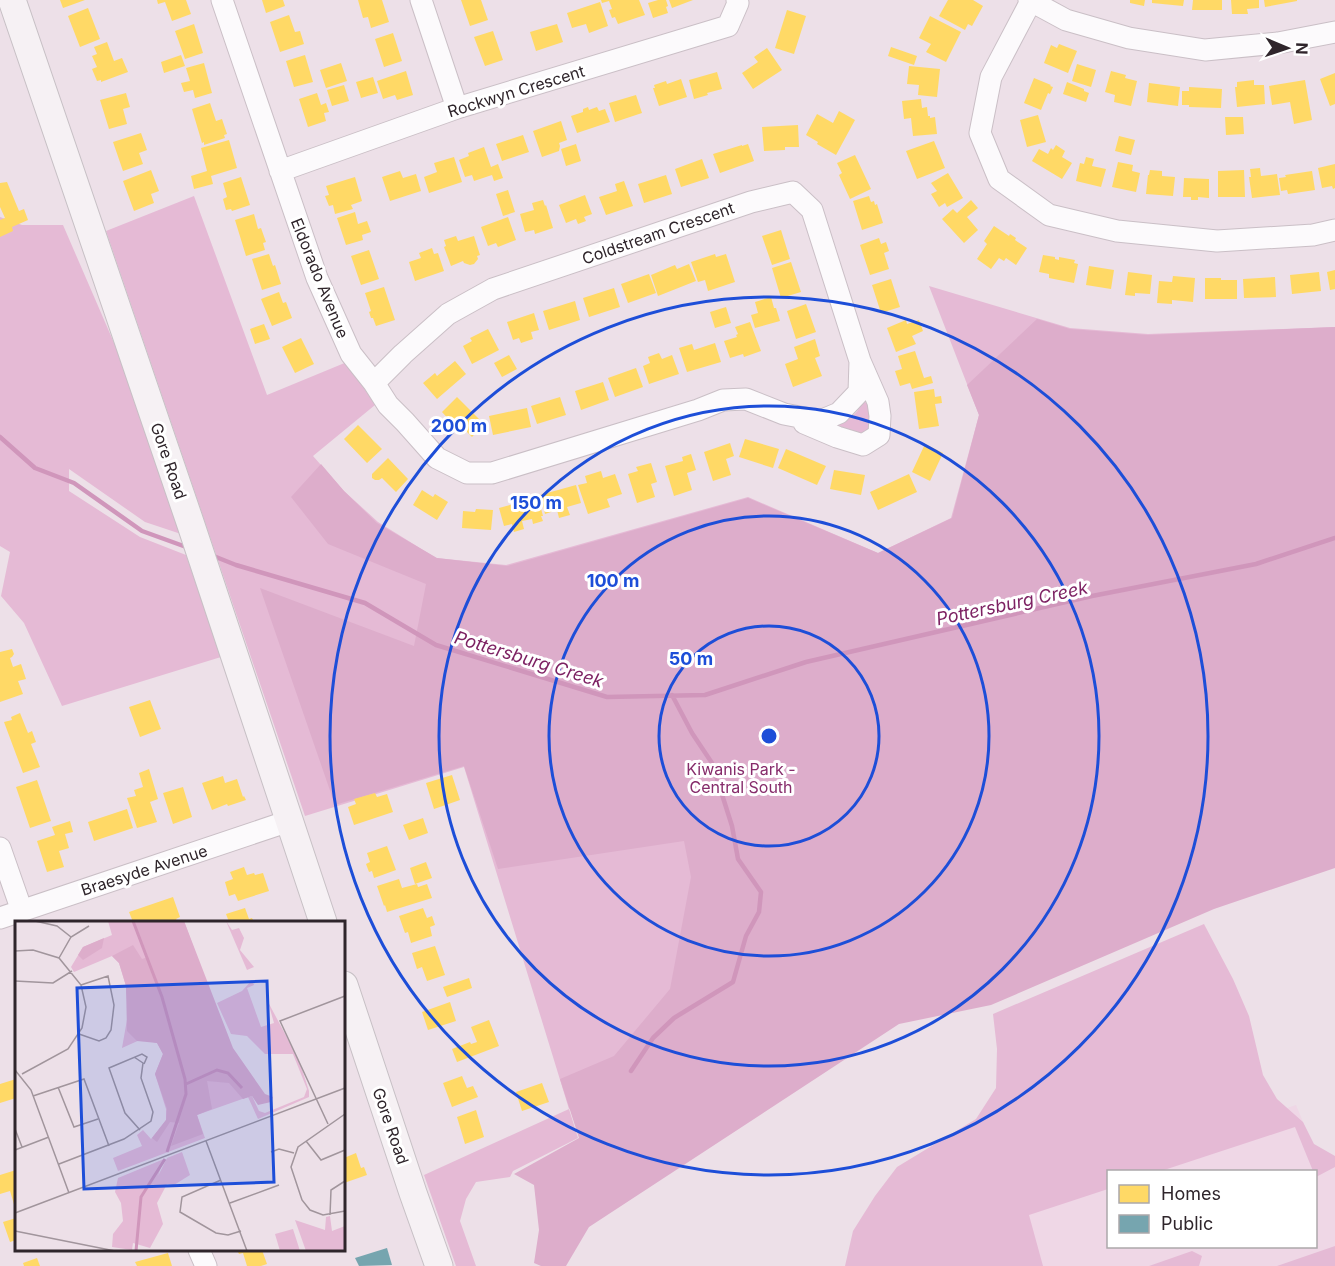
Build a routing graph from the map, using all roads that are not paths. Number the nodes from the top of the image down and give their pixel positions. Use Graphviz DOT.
graph roads {
  1 [pos="12,0"];
  2 [pos="222,0"];
  3 [pos="421,0"];
  4 [pos="737,0"];
  5 [pos="1030,0"];
  6 [pos="1335,32"];
  7 [pos="457,108"];
  8 [pos="280,171"];
  9 [pos="1335,230"];
  10 [pos="861,361"];
  11 [pos="374,383"];
  12 [pos="784,414"];
  13 [pos="289,821"];
  14 [pos="0,848"];
  15 [pos="22,910"];
  16 [pos="0,918"];
  17 [pos="323,921"];
  18 [pos="345,988"];
  19 [pos="199,1251"];
  20 [pos="206,1266"];
  21 [pos="439,1266"];
  1 -- 13 [label="main road, Gore Road"];
  2 -- 8 [label="street, Eldorado Avenue"];
  3 -- 7 [label="street"];
  4 -- 7 [label="street, Rockwyn Crescent"];
  5 -- 6 [label="street"];
  5 -- 9 [label="street"];
  7 -- 8 [label="street, Rockwyn Crescent"];
  8 -- 11 [label="street, Eldorado Avenue"];
  10 -- 11 [label="street, Coldstream Crescent"];
  10 -- 12 [label="street, Eldorado Avenue"];
  10 -- 12 [label="street, Eldorado Avenue"];
  11 -- 12 [label="street, Eldorado Avenue"];
  13 -- 15 [label="street, Braesyde Avenue"];
  13 -- 17 [label="main road, Gore Road"];
  14 -- 15 [label="street"];
  15 -- 16 [label="street, Braesyde Avenue"];
  18 -- 21 [label="main road, Gore Road"];
  19 -- 20 [label="street"];
}
